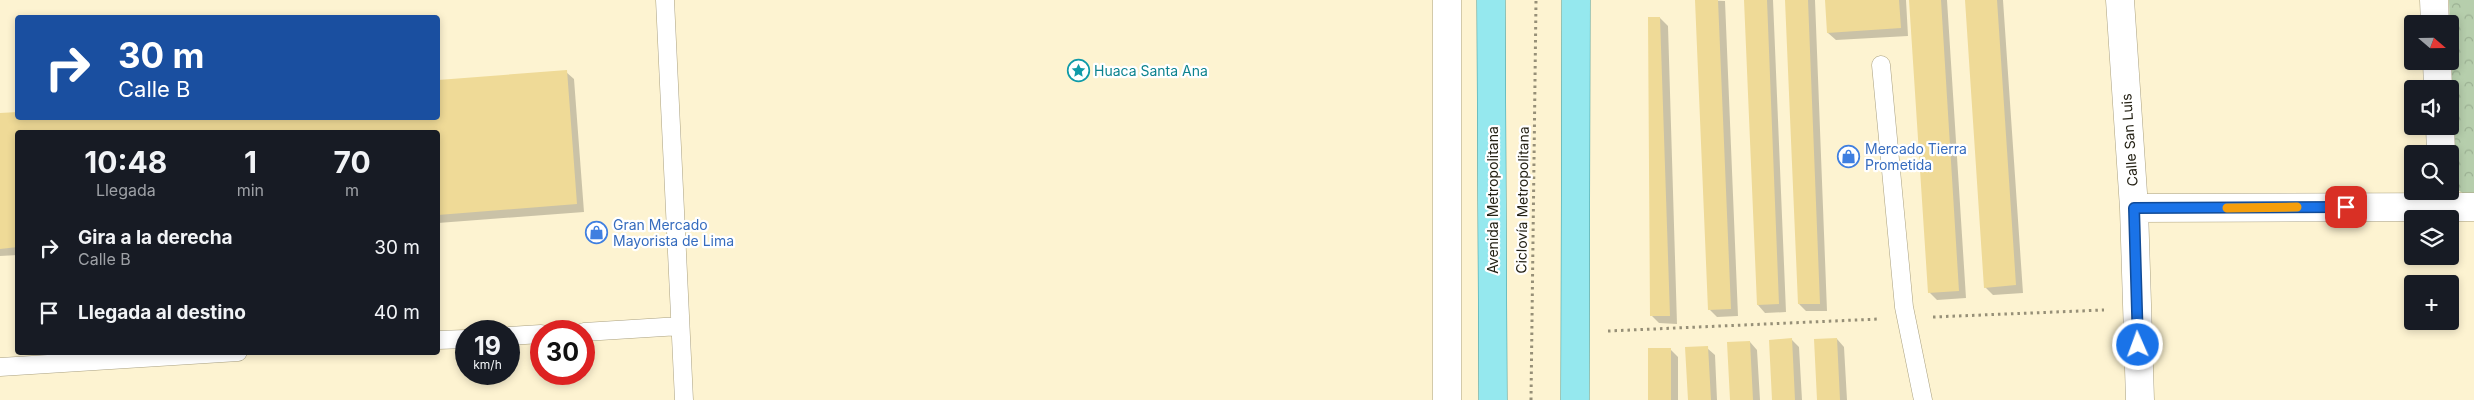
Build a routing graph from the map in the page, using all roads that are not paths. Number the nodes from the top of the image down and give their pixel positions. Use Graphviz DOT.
graph roads {
  1 [pos="665,0"];
  2 [pos="1447,0"];
  3 [pos="1490,0"];
  4 [pos="1576,0"];
  5 [pos="2120,0"];
  6 [pos="2434,0"];
  7 [pos="2435,15"];
  8 [pos="1882,65"];
  9 [pos="2409,200"];
  10 [pos="2447,200"];
  11 [pos="2474,207"];
  12 [pos="2134,208"];
  13 [pos="680,326"];
  14 [pos="595,331"];
  15 [pos="455,339"];
  16 [pos="440,340"];
  17 [pos="190,355"];
  18 [pos="0,367"];
  19 [pos="684,400"];
  20 [pos="1447,400"];
  21 [pos="1493,400"];
  22 [pos="1575,400"];
  23 [pos="1923,400"];
  24 [pos="2140,400"];
  1 -- 13 [label="lane"];
  2 -- 20 [label="street"];
  3 -- 21 [label="main road, Avenida Metropolitana"];
  4 -- 22 [label="main road"];
  5 -- 12 [label="street, Calle San Luis"];
  6 -- 7 [label="street"];
  8 -- 23 [label="lane"];
  9 -- 12 [label="street"];
  10 -- 11 [label="street"];
  12 -- 24 [label="street, Calle San Luis"];
  13 -- 14 [label="lane"];
  13 -- 19 [label="lane"];
  15 -- 16 [label="lane"];
  17 -- 18 [label="lane"];
}
